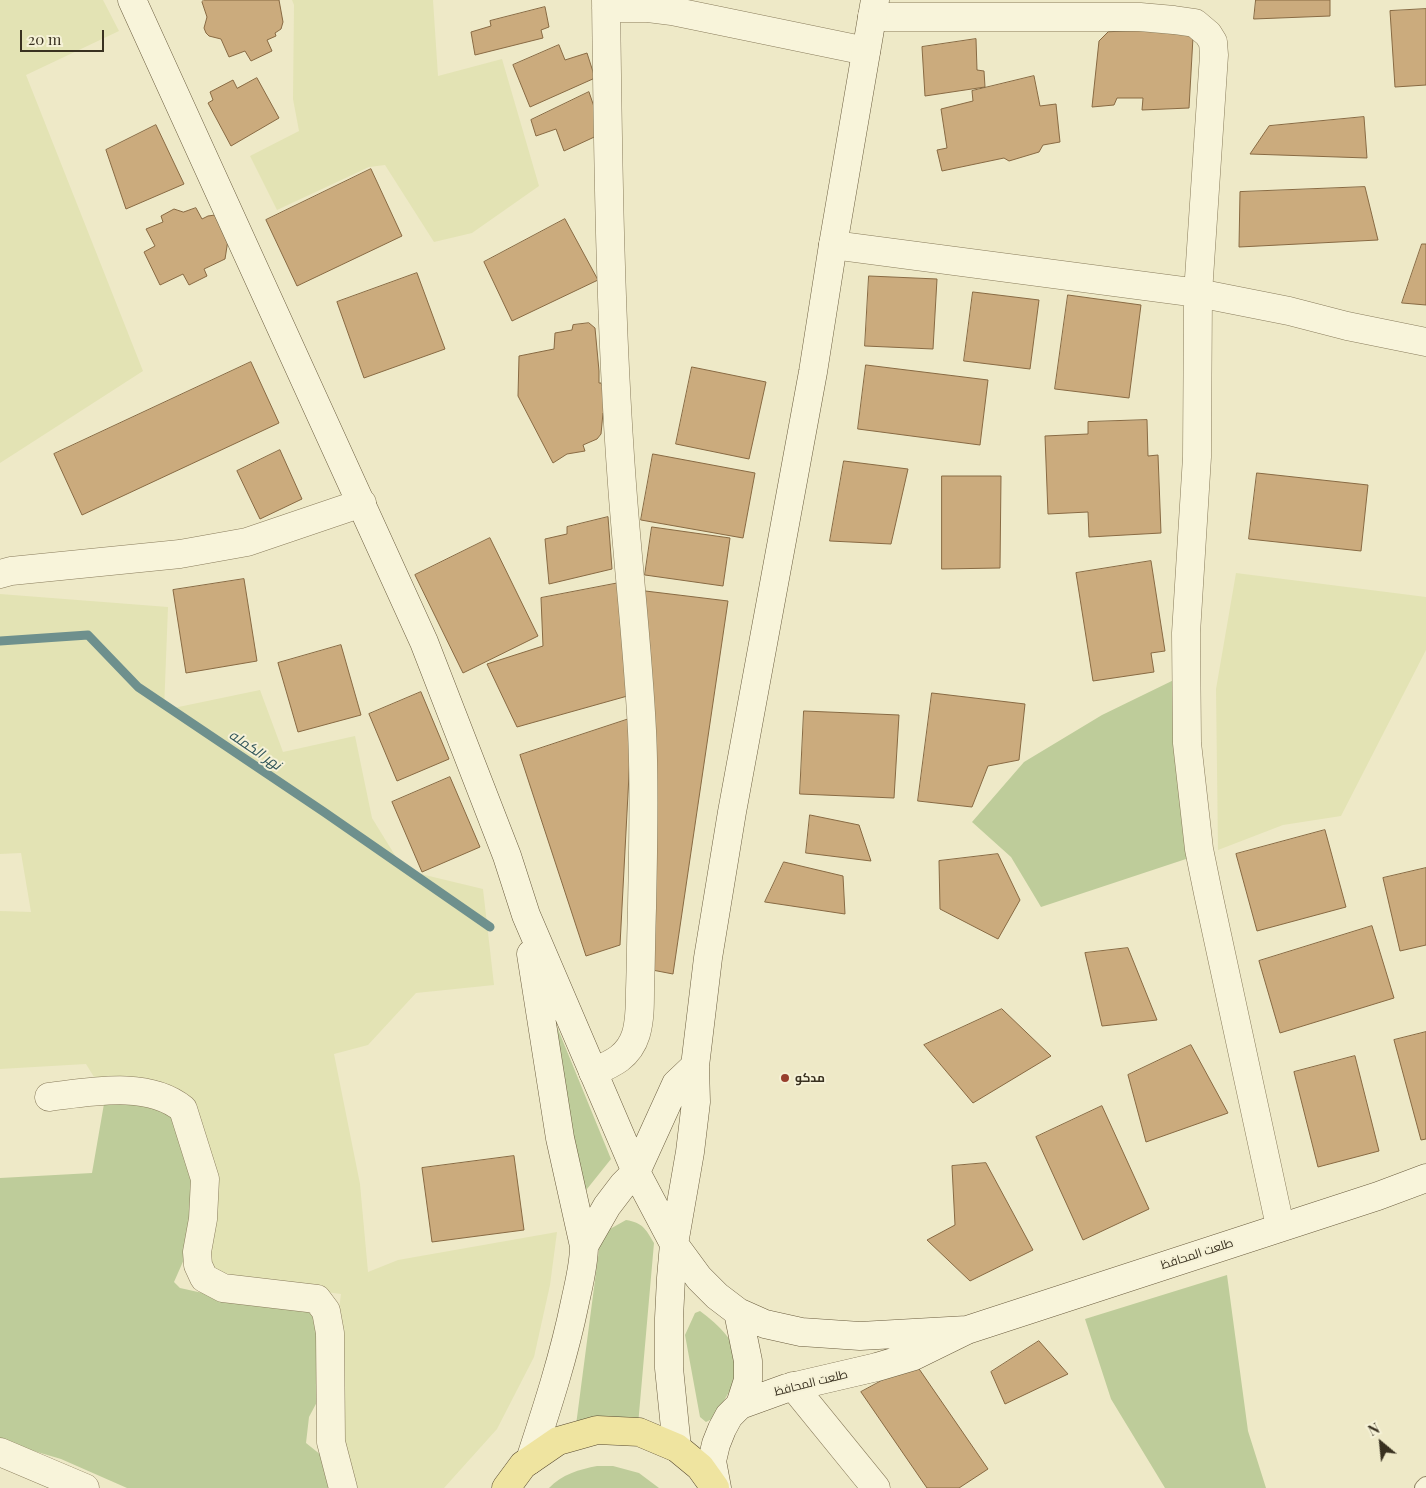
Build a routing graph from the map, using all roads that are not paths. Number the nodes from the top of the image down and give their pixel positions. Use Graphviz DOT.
graph roads {
  1 [pos="132,0"];
  2 [pos="606,4"];
  3 [pos="874,8"];
  4 [pos="866,51"];
  5 [pos="833,245"];
  6 [pos="1198,293"];
  7 [pos="1426,342"];
  8 [pos="362,503"];
  9 [pos="0,574"];
  10 [pos="526,916"];
  11 [pos="695,1066"];
  12 [pos="592,1072"];
  13 [pos="48,1098"];
  14 [pos="636,1172"];
  15 [pos="1426,1178"];
  16 [pos="1280,1226"];
  17 [pos="674,1244"];
  18 [pos="584,1246"];
  19 [pos="738,1312"];
  20 [pos="967,1330"];
  21 [pos="793,1386"];
  22 [pos="740,1405"];
  23 [pos="677,1448"];
  24 [pos="0,1452"];
  25 [pos="530,1460"];
  26 [pos="1426,1485"];
  27 [pos="85,1488"];
  28 [pos="343,1488"];
  29 [pos="506,1488"];
  30 [pos="716,1488"];
  31 [pos="876,1488"];
  32 [pos="1423,1488"];
  1 -- 8 [label="street"];
  2 -- 4 [label="street"];
  2 -- 12 [label="street"];
  3 -- 4 [label="street"];
  3 -- 6 [label="street"];
  4 -- 5 [label="street"];
  5 -- 6 [label="street"];
  5 -- 11 [label="street"];
  6 -- 7 [label="street"];
  6 -- 16 [label="street"];
  8 -- 9 [label="street"];
  8 -- 10 [label="street"];
  10 -- 12 [label="street, طلعت المحافظ"];
  10 -- 18 [label="street"];
  11 -- 14 [label="street"];
  11 -- 17 [label="street"];
  12 -- 14 [label="street, طلعت المحافظ"];
  13 -- 28 [label="street"];
  14 -- 17 [label="street, طلعت المحافظ"];
  14 -- 18 [label="street"];
  15 -- 16 [label="street, طلعت المحافظ"];
  16 -- 20 [label="street, طلعت المحافظ"];
  17 -- 19 [label="street, طلعت المحافظ"];
  17 -- 23 [label="street"];
  18 -- 25 [label="street"];
  19 -- 20 [label="street, طلعت المحافظ"];
  19 -- 22 [label="street"];
  20 -- 21 [label="street, طلعت المحافظ"];
  21 -- 22 [label="street, طلعت المحافظ"];
  21 -- 31 [label="street"];
  22 -- 30 [label="street"];
  23 -- 25 [label="main road"];
  23 -- 30 [label="main road"];
  24 -- 27 [label="street"];
  25 -- 29 [label="main road"];
  26 -- 32 [label="lane"];
}
